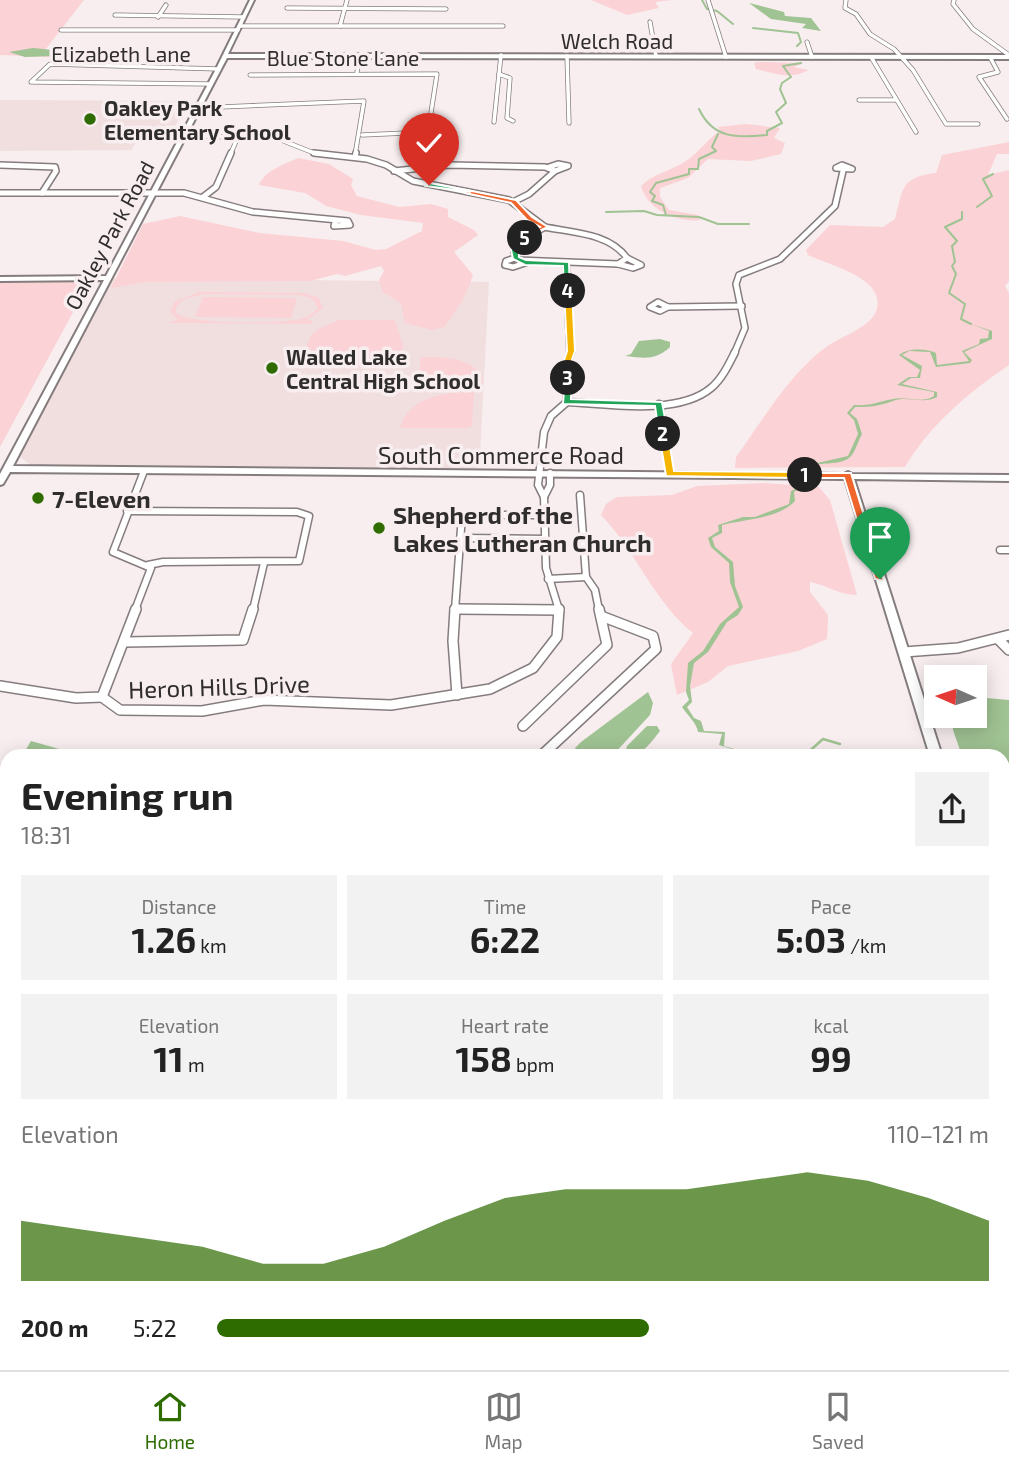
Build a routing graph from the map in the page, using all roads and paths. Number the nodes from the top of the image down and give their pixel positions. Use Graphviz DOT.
graph roads {
  1 [pos="252,0"];
  2 [pos="347,0"];
  3 [pos="708,0"];
  4 [pos="846,0"];
  5 [pos="954,0"];
  6 [pos="166,5"];
  7 [pos="287,9"];
  8 [pos="345,9"];
  9 [pos="446,9"];
  10 [pos="115,15"];
  11 [pos="158,17"];
  12 [pos="244,17"];
  13 [pos="140,19"];
  14 [pos="650,22"];
  15 [pos="340,26"];
  16 [pos="503,26"];
  17 [pos="239,28"];
  18 [pos="61,30"];
  19 [pos="132,30"];
  20 [pos="807,42"];
  21 [pos="996,48"];
  22 [pos="501,55"];
  23 [pos="360,56"];
  24 [pos="567,56"];
  25 [pos="1009,56"];
  26 [pos="225,57"];
  27 [pos="656,57"];
  28 [pos="726,57"];
  29 [pos="812,57"];
  30 [pos="871,57"];
  31 [pos="901,57"];
  32 [pos="990,57"];
  33 [pos="1001,57"];
  34 [pos="219,69"];
  35 [pos="357,72"];
  36 [pos="499,74"];
  37 [pos="250,75"];
  38 [pos="211,84"];
  39 [pos="859,100"];
  40 [pos="896,100"];
  41 [pos="197,108"];
  42 [pos="1007,119"];
  43 [pos="513,121"];
  44 [pos="494,122"];
  45 [pos="569,123"];
  46 [pos="978,124"];
  47 [pos="916,132"];
  48 [pos="362,135"];
  49 [pos="182,136"];
  50 [pos="238,137"];
  51 [pos="355,157"];
  52 [pos="0,165"];
  53 [pos="548,167"];
  54 [pos="394,171"];
  55 [pos="555,171"];
  56 [pos="843,171"];
  57 [pos="152,192"];
  58 [pos="0,193"];
  59 [pos="42,193"];
  60 [pos="203,197"];
  61 [pos="513,202"];
  62 [pos="335,222"];
  63 [pos="545,227"];
  64 [pos="516,258"];
  65 [pos="627,258"];
  66 [pos="525,262"];
  67 [pos="566,263"];
  68 [pos="618,264"];
  69 [pos="106,278"];
  70 [pos="0,279"];
  71 [pos="742,306"];
  72 [pos="668,307"];
  73 [pos="566,402"];
  74 [pos="659,404"];
  75 [pos="7,469"];
  76 [pos="144,471"];
  77 [pos="538,473"];
  78 [pos="550,473"];
  79 [pos="670,474"];
  80 [pos="848,475"];
  81 [pos="1009,478"];
  82 [pos="0,482"];
  83 [pos="580,495"];
  84 [pos="544,497"];
  85 [pos="127,511"];
  86 [pos="544,515"];
  87 [pos="460,538"];
  88 [pos="544,539"];
  89 [pos="1000,550"];
  90 [pos="1009,550"];
  91 [pos="264,563"];
  92 [pos="148,565"];
  93 [pos="586,577"];
  94 [pos="548,579"];
  95 [pos="454,609"];
  96 [pos="559,610"];
  97 [pos="601,616"];
  98 [pos="1009,635"];
  99 [pos="998,639"];
  100 [pos="125,642"];
  101 [pos="1009,650"];
  102 [pos="904,652"];
  103 [pos="0,687"];
  104 [pos="104,695"];
  105 [pos="457,695"];
  106 [pos="523,726"];
  107 [pos="549,749"];
  108 [pos="934,749"];
  1 -- 12 [label="street, Oakley Park Road"];
  2 -- 8 [label="street"];
  3 -- 28 [label="street"];
  4 -- 31 [label="street"];
  5 -- 21 [label="street"];
  6 -- 11 [label="street"];
  7 -- 8 [label="street"];
  8 -- 9 [label="street"];
  8 -- 15 [label="street"];
  10 -- 11 [label="street"];
  11 -- 12 [label="street"];
  12 -- 17 [label="street, Oakley Park Road"];
  13 -- 19 [label="street"];
  14 -- 27 [label="street"];
  15 -- 16 [label="street"];
  15 -- 17 [label="street"];
  17 -- 19 [label="street"];
  17 -- 26 [label="street, Oakley Park Road"];
  18 -- 19 [label="street"];
  20 -- 29 [label="street"];
  21 -- 25 [label="street"];
  21 -- 33 [label="street"];
  22 -- 23 [label="street, Welch Road"];
  22 -- 24 [label="street, Welch Road"];
  22 -- 36 [label="street"];
  23 -- 26 [label="street, Welch Road"];
  23 -- 35 [label="street"];
  24 -- 27 [label="street, Welch Road"];
  24 -- 45 [label="street"];
  25 -- 33 [label="street, Welch Road"];
  26 -- 34 [label="street, Oakley Park Road"];
  27 -- 28 [label="street, Welch Road"];
  28 -- 29 [label="street, Welch Road"];
  29 -- 30 [label="street, Welch Road"];
  30 -- 31 [label="street, Welch Road"];
  30 -- 40 [label="street"];
  31 -- 32 [label="street, Welch Road"];
  31 -- 46 [label="street"];
  32 -- 33 [label="street, Welch Road"];
  32 -- 42 [label="street"];
  34 -- 38 [label="street, Oakley Park Road"];
  34 -- 38 [label="street, Elizabeth Lane"];
  35 -- 37 [label="street, Blue Stone Lane"];
  35 -- 48 [label="street, Blue Stone Lane"];
  36 -- 43 [label="street"];
  36 -- 44 [label="street"];
  38 -- 41 [label="street, Oakley Park Road"];
  39 -- 40 [label="street"];
  40 -- 47 [label="street"];
  41 -- 48 [label="street"];
  41 -- 49 [label="street, Oakley Park Road"];
  48 -- 51 [label="street"];
  49 -- 50 [label="street"];
  49 -- 57 [label="street, Oakley Park Road"];
  50 -- 51 [label="street"];
  50 -- 60 [label="street"];
  51 -- 54 [label="street"];
  52 -- 59 [label="street"];
  53 -- 54 [label="street"];
  53 -- 55 [label="street"];
  53 -- 55 [label="street"];
  54 -- 61 [label="street"];
  55 -- 61 [label="street"];
  56 -- 71 [label="street"];
  57 -- 59 [label="street"];
  57 -- 60 [label="street"];
  57 -- 69 [label="street, Oakley Park Road"];
  58 -- 59 [label="street"];
  60 -- 62 [label="street"];
  61 -- 63 [label="street"];
  63 -- 64 [label="street"];
  63 -- 65 [label="street"];
  64 -- 66 [label="street"];
  64 -- 66 [label="street"];
  65 -- 68 [label="street"];
  65 -- 68 [label="street"];
  66 -- 67 [label="street"];
  67 -- 68 [label="street"];
  67 -- 73 [label="street"];
  69 -- 70 [label="street"];
  69 -- 75 [label="street, Oakley Park Road"];
  71 -- 72 [label="street"];
  71 -- 74 [label="street"];
  73 -- 74 [label="street"];
  73 -- 77 [label="street"];
  74 -- 79 [label="street"];
  75 -- 76 [label="street, South Commerce Road"];
  75 -- 82 [label="street"];
  76 -- 77 [label="street, South Commerce Road"];
  76 -- 85 [label="street"];
  77 -- 78 [label="street, South Commerce Road"];
  77 -- 84 [label="street"];
  78 -- 79 [label="street, South Commerce Road"];
  78 -- 84 [label="street"];
  79 -- 80 [label="street, South Commerce Road"];
  80 -- 81 [label="street, South Commerce Road"];
  80 -- 102 [label="street"];
  83 -- 93 [label="street"];
  84 -- 86 [label="street"];
  85 -- 91 [label="street"];
  85 -- 92 [label="street"];
  86 -- 87 [label="street"];
  86 -- 88 [label="street"];
  87 -- 88 [label="street"];
  87 -- 95 [label="street"];
  88 -- 94 [label="street"];
  89 -- 90 [label="street"];
  91 -- 92 [label="street"];
  91 -- 100 [label="street"];
  92 -- 100 [label="street, Heron Hills Drive"];
  93 -- 94 [label="street"];
  93 -- 97 [label="street"];
  94 -- 96 [label="street"];
  95 -- 96 [label="street"];
  95 -- 105 [label="street"];
  96 -- 105 [label="street, Heron Hills Drive"];
  97 -- 106 [label="street"];
  97 -- 107 [label="street"];
  98 -- 99 [label="street"];
  99 -- 101 [label="street"];
  99 -- 102 [label="street"];
  100 -- 104 [label="street, Heron Hills Drive"];
  102 -- 108 [label="street"];
  103 -- 104 [label="street"];
  104 -- 105 [label="street, Heron Hills Drive"];
}
